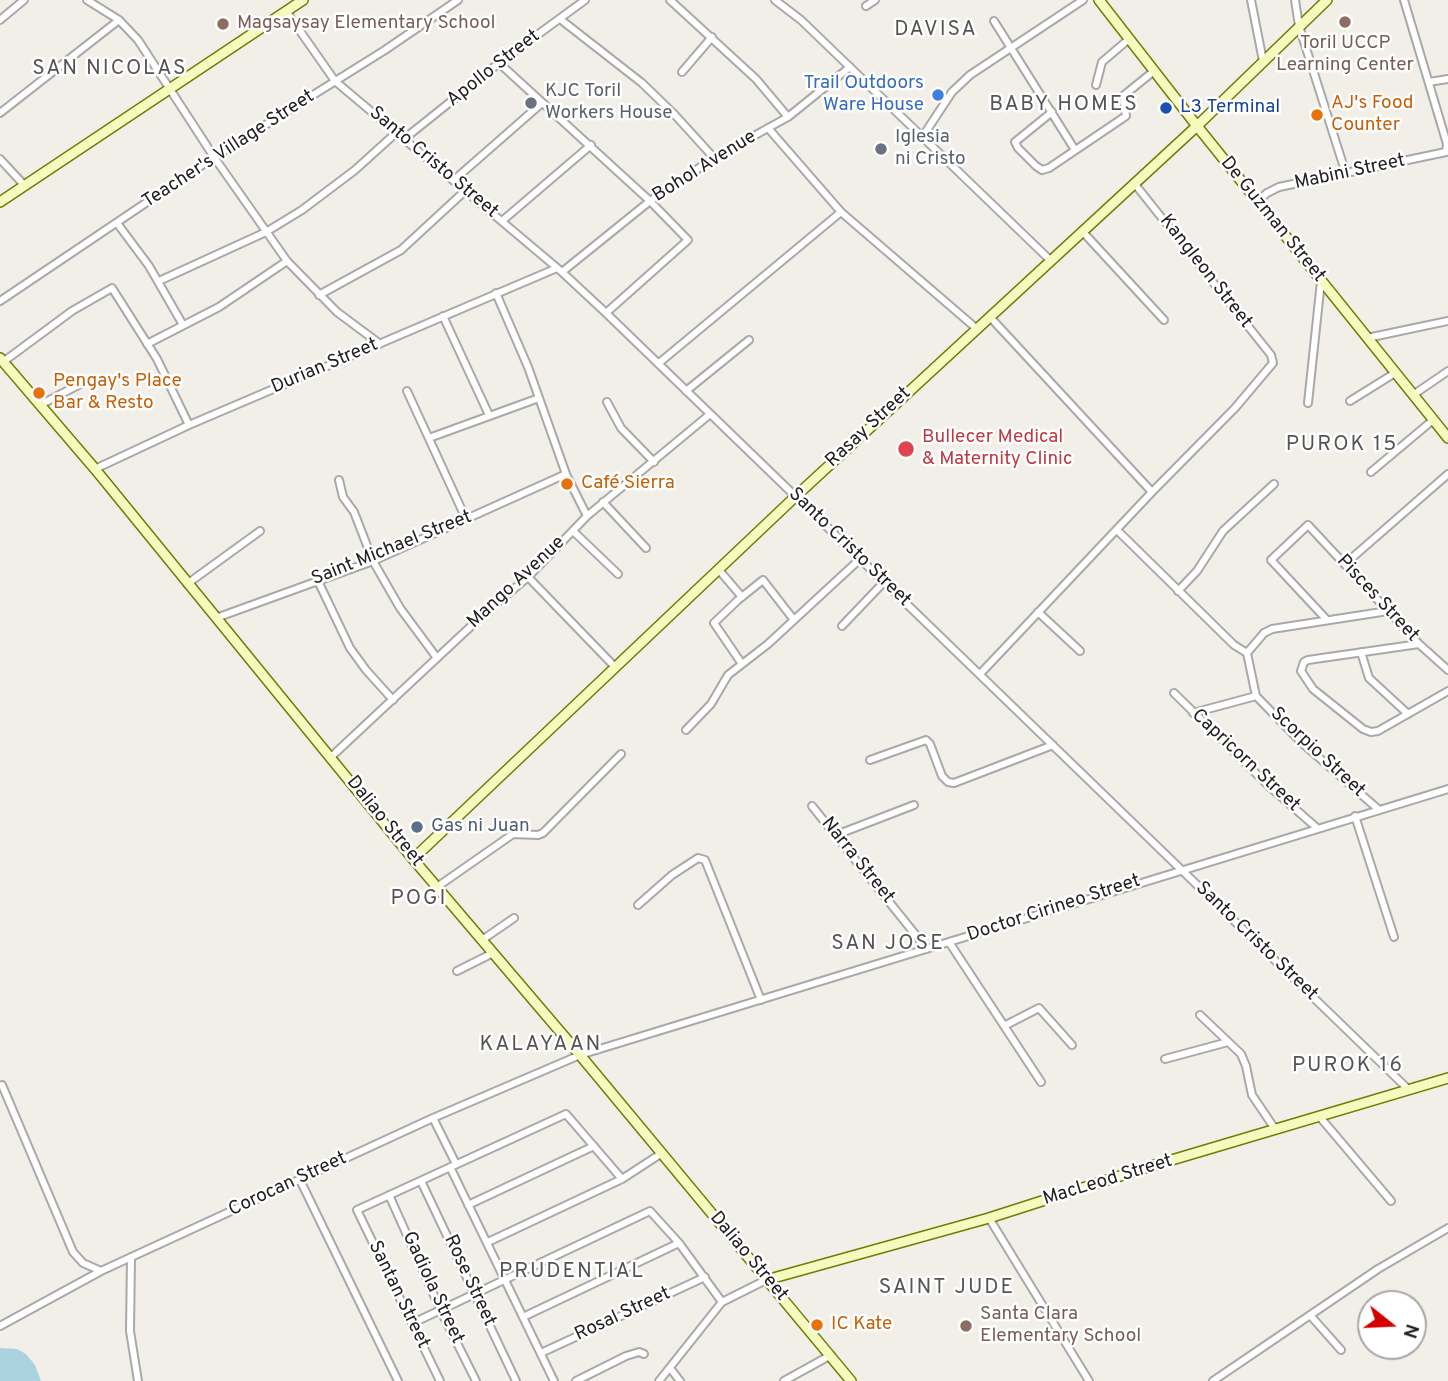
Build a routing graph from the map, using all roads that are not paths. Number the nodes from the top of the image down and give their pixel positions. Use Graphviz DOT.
graph roads {
  1 [pos="24,0"];
  2 [pos="88,0"];
  3 [pos="303,0"];
  4 [pos="458,0"];
  5 [pos="584,0"];
  6 [pos="670,0"];
  7 [pos="775,0"];
  8 [pos="875,0"];
  9 [pos="1083,0"];
  10 [pos="1251,0"];
  11 [pos="1295,0"];
  12 [pos="1327,0"];
  13 [pos="1404,0"];
  14 [pos="1101,1"];
  15 [pos="866,6"];
  16 [pos="286,11"];
  17 [pos="560,19"];
  18 [pos="0,20"];
  19 [pos="119,20"];
  20 [pos="994,21"];
  21 [pos="1299,26"];
  22 [pos="712,37"];
  23 [pos="1129,39"];
  24 [pos="1012,48"];
  25 [pos="1263,61"];
  26 [pos="499,63"];
  27 [pos="850,67"];
  28 [pos="1154,71"];
  29 [pos="682,72"];
  30 [pos="1448,79"];
  31 [pos="335,81"];
  32 [pos="1429,82"];
  33 [pos="1096,85"];
  34 [pos="169,88"];
  35 [pos="542,103"];
  36 [pos="0,113"];
  37 [pos="1052,113"];
  38 [pos="788,117"];
  39 [pos="1197,126"];
  40 [pos="768,128"];
  41 [pos="397,132"];
  42 [pos="923,136"];
  43 [pos="404,139"];
  44 [pos="591,145"];
  45 [pos="1075,150"];
  46 [pos="1447,150"];
  47 [pos="214,157"];
  48 [pos="714,158"];
  49 [pos="0,159"];
  50 [pos="1346,174"];
  51 [pos="454,180"];
  52 [pos="1135,183"];
  53 [pos="26,186"];
  54 [pos="466,190"];
  55 [pos="650,201"];
  56 [pos="0,202"];
  57 [pos="1257,202"];
  58 [pos="841,212"];
  59 [pos="502,221"];
  60 [pos="117,223"];
  61 [pos="1082,231"];
  62 [pos="266,232"];
  63 [pos="287,261"];
  64 [pos="1050,261"];
  65 [pos="560,270"];
  66 [pos="159,281"];
  67 [pos="1321,281"];
  68 [pos="496,293"];
  69 [pos="319,295"];
  70 [pos="0,301"];
  71 [pos="606,313"];
  72 [pos="443,316"];
  73 [pos="990,317"];
  74 [pos="1164,320"];
  75 [pos="1448,321"];
  76 [pos="183,325"];
  77 [pos="977,329"];
  78 [pos="1367,338"];
  79 [pos="749,340"];
  80 [pos="147,344"];
  81 [pos="380,344"];
  82 [pos="2,360"];
  83 [pos="659,363"];
  84 [pos="1448,371"];
  85 [pos="1395,373"];
  86 [pos="86,381"];
  87 [pos="407,391"];
  88 [pos="686,391"];
  89 [pos="1413,395"];
  90 [pos="539,398"];
  91 [pos="1350,401"];
  92 [pos="607,402"];
  93 [pos="1308,403"];
  94 [pos="40,405"];
  95 [pos="489,415"];
  96 [pos="709,415"];
  97 [pos="1433,420"];
  98 [pos="189,425"];
  99 [pos="429,438"];
  100 [pos="1448,438"];
  101 [pos="654,462"];
  102 [pos="95,469"];
  103 [pos="1371,472"];
  104 [pos="566,474"];
  105 [pos="1448,474"];
  106 [pos="339,480"];
  107 [pos="1274,484"];
  108 [pos="1152,492"];
  109 [pos="796,496"];
  110 [pos="603,502"];
  111 [pos="587,516"];
  112 [pos="466,519"];
  113 [pos="1116,530"];
  114 [pos="260,531"];
  115 [pos="573,531"];
  116 [pos="646,548"];
  117 [pos="860,559"];
  118 [pos="373,561"];
  119 [pos="1345,564"];
  120 [pos="719,570"];
  121 [pos="618,574"];
  122 [pos="528,577"];
  123 [pos="318,581"];
  124 [pos="884,582"];
  125 [pos="187,584"];
  126 [pos="1178,591"];
  127 [pos="742,597"];
  128 [pos="1388,611"];
  129 [pos="1038,612"];
  130 [pos="216,618"];
  131 [pos="794,620"];
  132 [pos="1327,620"];
  133 [pos="842,626"];
  134 [pos="1419,644"];
  135 [pos="1080,651"];
  136 [pos="1361,652"];
  137 [pos="1247,653"];
  138 [pos="437,658"];
  139 [pos="742,664"];
  140 [pos="615,667"];
  141 [pos="1448,670"];
  142 [pos="980,674"];
  143 [pos="1448,691"];
  144 [pos="1174,693"];
  145 [pos="1256,696"];
  146 [pos="393,700"];
  147 [pos="1193,713"];
  148 [pos="1408,714"];
  149 [pos="686,730"];
  150 [pos="1053,745"];
  151 [pos="621,754"];
  152 [pos="331,757"];
  153 [pos="870,760"];
  154 [pos="1448,789"];
  155 [pos="914,805"];
  156 [pos="812,806"];
  157 [pos="1378,809"];
  158 [pos="1355,816"];
  159 [pos="1317,828"];
  160 [pos="836,835"];
  161 [pos="413,859"];
  162 [pos="1181,869"];
  163 [pos="437,887"];
  164 [pos="638,905"];
  165 [pos="514,918"];
  166 [pos="1394,937"];
  167 [pos="482,940"];
  168 [pos="949,942"];
  169 [pos="927,949"];
  170 [pos="493,953"];
  171 [pos="457,971"];
  172 [pos="761,1000"];
  173 [pos="1200,1015"];
  174 [pos="1004,1026"];
  175 [pos="1228,1042"];
  176 [pos="1072,1045"];
  177 [pos="580,1055"];
  178 [pos="1165,1059"];
  179 [pos="1448,1078"];
  180 [pos="1041,1082"];
  181 [pos="2,1084"];
  182 [pos="1409,1090"];
  183 [pos="1319,1116"];
  184 [pos="433,1118"];
  185 [pos="1275,1129"];
  186 [pos="594,1146"];
  187 [pos="662,1153"];
  188 [pos="453,1165"];
  189 [pos="622,1179"];
  190 [pos="300,1180"];
  191 [pos="421,1181"];
  192 [pos="389,1195"];
  193 [pos="1391,1200"];
  194 [pos="468,1205"];
  195 [pos="989,1218"];
  196 [pos="1448,1228"];
  197 [pos="488,1242"];
  198 [pos="679,1243"];
  199 [pos="131,1257"];
  200 [pos="101,1270"];
  201 [pos="705,1277"];
  202 [pos="506,1279"];
  203 [pos="766,1280"];
  204 [pos="475,1294"];
  205 [pos="722,1301"];
  206 [pos="441,1311"];
  207 [pos="1310,1315"];
  208 [pos="523,1317"];
  209 [pos="412,1323"];
  210 [pos="0,1326"];
  211 [pos="1340,1350"];
  212 [pos="541,1353"];
  213 [pos="643,1354"];
  214 [pos="831,1355"];
  215 [pos="670,1368"];
  216 [pos="138,1381"];
  217 [pos="398,1381"];
  218 [pos="440,1381"];
  219 [pos="476,1381"];
  220 [pos="516,1381"];
  221 [pos="554,1381"];
  222 [pos="576,1381"];
  223 [pos="659,1381"];
  224 [pos="680,1381"];
  225 [pos="785,1381"];
  226 [pos="852,1381"];
  227 [pos="1089,1381"];
  228 [pos="1213,1381"];
  1 -- 18 [label="street"];
  2 -- 19 [label="street"];
  3 -- 16 [label="street"];
  4 -- 31 [label="street, Teacher's Village Street"];
  5 -- 17 [label="street, Apollo Street"];
  6 -- 22 [label="street"];
  7 -- 27 [label="street"];
  8 -- 15 [label="street"];
  9 -- 24 [label="street"];
  10 -- 25 [label="street"];
  11 -- 21 [label="street"];
  12 -- 21 [label="street, Rasay Street"];
  13 -- 32 [label="street"];
  14 -- 23 [label="street, De Guzman Street"];
  16 -- 31 [label="street, Santo Cristo Street"];
  16 -- 34 [label="street"];
  17 -- 26 [label="street, Apollo Street"];
  17 -- 48 [label="street"];
  19 -- 34 [label="street"];
  19 -- 36 [label="street"];
  20 -- 24 [label="street"];
  21 -- 25 [label="street, Rasay Street"];
  21 -- 50 [label="street"];
  22 -- 29 [label="street"];
  22 -- 38 [label="street"];
  23 -- 28 [label="street, De Guzman Street"];
  23 -- 33 [label="street"];
  24 -- 37 [label="street"];
  24 -- 42 [label="street"];
  25 -- 39 [label="street, Rasay Street"];
  26 -- 35 [label="street"];
  26 -- 43 [label="street, Apollo Street"];
  27 -- 38 [label="street, Bohol Avenue"];
  27 -- 42 [label="street"];
  28 -- 39 [label="street, De Guzman Street"];
  28 -- 45 [label="street"];
  30 -- 32 [label="street"];
  31 -- 41 [label="street, Santo Cristo Street"];
  31 -- 47 [label="street, Teacher's Village Street"];
  32 -- 46 [label="street"];
  34 -- 47 [label="street"];
  34 -- 53 [label="street"];
  35 -- 44 [label="street"];
  35 -- 51 [label="street"];
  37 -- 45 [label="street"];
  37 -- 45 [label="street"];
  38 -- 40 [label="street, Bohol Avenue"];
  39 -- 52 [label="street, Rasay Street"];
  39 -- 57 [label="street, De Guzman Street"];
  40 -- 48 [label="street, Bohol Avenue"];
  40 -- 58 [label="street"];
  41 -- 43 [label="street, Santo Cristo Street"];
  41 -- 62 [label="street"];
  42 -- 64 [label="street"];
  43 -- 51 [label="street, Santo Cristo Street"];
  44 -- 55 [label="street"];
  44 -- 59 [label="street"];
  46 -- 50 [label="street, Mabini Street"];
  47 -- 60 [label="street, Teacher's Village Street"];
  47 -- 62 [label="street"];
  48 -- 55 [label="street, Bohol Avenue"];
  49 -- 53 [label="street"];
  50 -- 57 [label="street, Mabini Street"];
  51 -- 54 [label="street, Santo Cristo Street"];
  52 -- 61 [label="street, Rasay Street"];
  52 -- 108 [label="street, Kangleon Street"];
  53 -- 56 [label="street"];
  54 -- 59 [label="street, Santo Cristo Street"];
  54 -- 69 [label="street"];
  55 -- 65 [label="street, Bohol Avenue"];
  55 -- 71 [label="street"];
  57 -- 67 [label="street, De Guzman Street"];
  58 -- 77 [label="street"];
  58 -- 83 [label="street"];
  59 -- 65 [label="street, Santo Cristo Street"];
  60 -- 66 [label="street"];
  60 -- 70 [label="street, Teacher's Village Street"];
  61 -- 64 [label="street, Rasay Street"];
  61 -- 74 [label="street"];
  62 -- 63 [label="street"];
  62 -- 66 [label="street"];
  63 -- 69 [label="street"];
  63 -- 76 [label="street"];
  64 -- 73 [label="street, Rasay Street"];
  65 -- 68 [label="street, Durian Street"];
  65 -- 71 [label="street, Santo Cristo Street"];
  66 -- 76 [label="street"];
  67 -- 78 [label="street, De Guzman Street"];
  67 -- 93 [label="street"];
  68 -- 72 [label="street, Durian Street"];
  68 -- 90 [label="street"];
  69 -- 81 [label="street"];
  71 -- 83 [label="street, Santo Cristo Street"];
  72 -- 81 [label="street, Durian Street"];
  72 -- 95 [label="street"];
  73 -- 77 [label="street, Rasay Street"];
  73 -- 108 [label="street"];
  75 -- 78 [label="street"];
  76 -- 80 [label="street"];
  77 -- 109 [label="street, Rasay Street"];
  78 -- 85 [label="street, De Guzman Street"];
  79 -- 88 [label="street"];
  80 -- 82 [label="street"];
  80 -- 98 [label="street"];
  81 -- 98 [label="street, Durian Street"];
  82 -- 94 [label="street, Daliao Street"];
  83 -- 88 [label="street, Santo Cristo Street"];
  84 -- 89 [label="street"];
  85 -- 89 [label="street, De Guzman Street"];
  85 -- 91 [label="street"];
  86 -- 94 [label="street"];
  87 -- 99 [label="street"];
  88 -- 96 [label="street, Santo Cristo Street"];
  89 -- 97 [label="street, De Guzman Street"];
  90 -- 95 [label="street"];
  90 -- 104 [label="street"];
  92 -- 101 [label="street"];
  94 -- 102 [label="street, Daliao Street"];
  95 -- 99 [label="street"];
  96 -- 101 [label="street, Mango Avenue"];
  96 -- 109 [label="street, Santo Cristo Street"];
  97 -- 100 [label="street, De Guzman Street"];
  97 -- 103 [label="street"];
  98 -- 102 [label="street, Durian Street"];
  99 -- 112 [label="street"];
  101 -- 110 [label="street, Mango Avenue"];
  102 -- 125 [label="street, Daliao Street"];
  104 -- 111 [label="street"];
  104 -- 112 [label="street, Saint Michael Street"];
  105 -- 119 [label="street"];
  106 -- 118 [label="street"];
  107 -- 126 [label="street"];
  108 -- 113 [label="street"];
  109 -- 117 [label="street, Santo Cristo Street"];
  109 -- 120 [label="street, Rasay Street"];
  110 -- 111 [label="street, Mango Avenue"];
  110 -- 116 [label="street"];
  111 -- 115 [label="street, Mango Avenue"];
  112 -- 118 [label="street, Saint Michael Street"];
  113 -- 126 [label="street"];
  113 -- 129 [label="street"];
  114 -- 125 [label="street"];
  115 -- 121 [label="street"];
  115 -- 122 [label="street, Mango Avenue"];
  117 -- 124 [label="street, Santo Cristo Street"];
  117 -- 131 [label="street"];
  118 -- 123 [label="street, Saint Michael Street"];
  118 -- 138 [label="street"];
  119 -- 128 [label="street, Pisces Street"];
  119 -- 132 [label="street, Pisces Street"];
  120 -- 127 [label="street"];
  120 -- 140 [label="street, Rasay Street"];
  122 -- 138 [label="street, Mango Avenue"];
  122 -- 140 [label="street"];
  123 -- 130 [label="street, Saint Michael Street"];
  123 -- 146 [label="street"];
  124 -- 133 [label="street"];
  124 -- 142 [label="street, Santo Cristo Street"];
  125 -- 130 [label="street, Daliao Street"];
  126 -- 137 [label="street"];
  127 -- 131 [label="street"];
  127 -- 139 [label="street"];
  128 -- 132 [label="street"];
  128 -- 134 [label="street, Pisces Street"];
  129 -- 135 [label="street"];
  129 -- 142 [label="street"];
  130 -- 152 [label="street, Daliao Street"];
  131 -- 139 [label="street"];
  132 -- 137 [label="street"];
  134 -- 136 [label="street"];
  134 -- 141 [label="street, Pisces Street"];
  136 -- 148 [label="street"];
  136 -- 148 [label="street"];
  137 -- 145 [label="street"];
  138 -- 146 [label="street, Mango Avenue"];
  139 -- 149 [label="street"];
  140 -- 161 [label="street, Rasay Street"];
  142 -- 150 [label="street, Santo Cristo Street"];
  143 -- 148 [label="street"];
  144 -- 147 [label="street, Capricorn Street"];
  145 -- 147 [label="street"];
  145 -- 157 [label="street, Scorpio Street"];
  146 -- 152 [label="street, Mango Avenue"];
  147 -- 159 [label="street, Capricorn Street"];
  150 -- 153 [label="street"];
  150 -- 162 [label="street, Santo Cristo Street"];
  151 -- 163 [label="street"];
  152 -- 161 [label="street, Daliao Street"];
  154 -- 157 [label="street, Doctor Cirineo Street"];
  155 -- 160 [label="street"];
  156 -- 160 [label="street, Narra Street"];
  157 -- 158 [label="street, Doctor Cirineo Street"];
  158 -- 159 [label="street, Doctor Cirineo Street"];
  158 -- 166 [label="street"];
  159 -- 162 [label="street, Doctor Cirineo Street"];
  160 -- 169 [label="street, Narra Street"];
  161 -- 163 [label="street, Daliao Street"];
  162 -- 168 [label="street, Doctor Cirineo Street"];
  162 -- 182 [label="street, Santo Cristo Street"];
  163 -- 167 [label="street, Daliao Street"];
  164 -- 172 [label="street"];
  165 -- 167 [label="street"];
  167 -- 170 [label="street, Daliao Street"];
  168 -- 169 [label="street, Doctor Cirineo Street"];
  168 -- 174 [label="street"];
  169 -- 172 [label="street, Doctor Cirineo Street"];
  170 -- 171 [label="street"];
  170 -- 177 [label="street, Daliao Street"];
  172 -- 177 [label="street, Doctor Cirineo Street"];
  173 -- 175 [label="street"];
  174 -- 176 [label="street"];
  174 -- 180 [label="street"];
  175 -- 178 [label="street"];
  175 -- 185 [label="street"];
  177 -- 184 [label="street, Corocan Street"];
  177 -- 187 [label="street, Daliao Street"];
  179 -- 182 [label="street, MacLeod Street"];
  181 -- 200 [label="street"];
  182 -- 183 [label="street, MacLeod Street"];
  183 -- 185 [label="street, MacLeod Street"];
  183 -- 193 [label="street"];
  184 -- 188 [label="street"];
  184 -- 190 [label="street, Corocan Street"];
  185 -- 195 [label="street, MacLeod Street"];
  186 -- 188 [label="street"];
  186 -- 189 [label="street"];
  186 -- 194 [label="street"];
  187 -- 189 [label="street"];
  187 -- 203 [label="street, Daliao Street"];
  188 -- 191 [label="street"];
  188 -- 194 [label="street"];
  189 -- 197 [label="street"];
  190 -- 199 [label="street, Corocan Street"];
  190 -- 217 [label="street"];
  191 -- 192 [label="street"];
  191 -- 204 [label="street, Rose Street"];
  192 -- 206 [label="street, Gadiola Street"];
  192 -- 209 [label="street, Santan Street"];
  194 -- 197 [label="street"];
  195 -- 203 [label="street, MacLeod Street"];
  195 -- 227 [label="street"];
  196 -- 207 [label="street"];
  197 -- 202 [label="street"];
  198 -- 201 [label="street"];
  198 -- 202 [label="street"];
  198 -- 208 [label="street"];
  199 -- 200 [label="street, Corocan Street"];
  199 -- 216 [label="street"];
  200 -- 210 [label="street, Corocan Street"];
  201 -- 205 [label="street"];
  201 -- 212 [label="street, Rosal Street"];
  202 -- 204 [label="street"];
  202 -- 208 [label="street"];
  203 -- 205 [label="street"];
  203 -- 214 [label="street, Daliao Street"];
  204 -- 206 [label="street"];
  204 -- 220 [label="street, Rose Street"];
  205 -- 215 [label="street"];
  206 -- 209 [label="street"];
  206 -- 219 [label="street, Gadiola Street"];
  207 -- 211 [label="street"];
  207 -- 228 [label="street"];
  208 -- 212 [label="street"];
  209 -- 218 [label="street, Santan Street"];
  212 -- 221 [label="street"];
  213 -- 222 [label="street"];
  214 -- 225 [label="street"];
  214 -- 226 [label="street, Daliao Street"];
  215 -- 223 [label="street"];
  215 -- 224 [label="street"];
}
